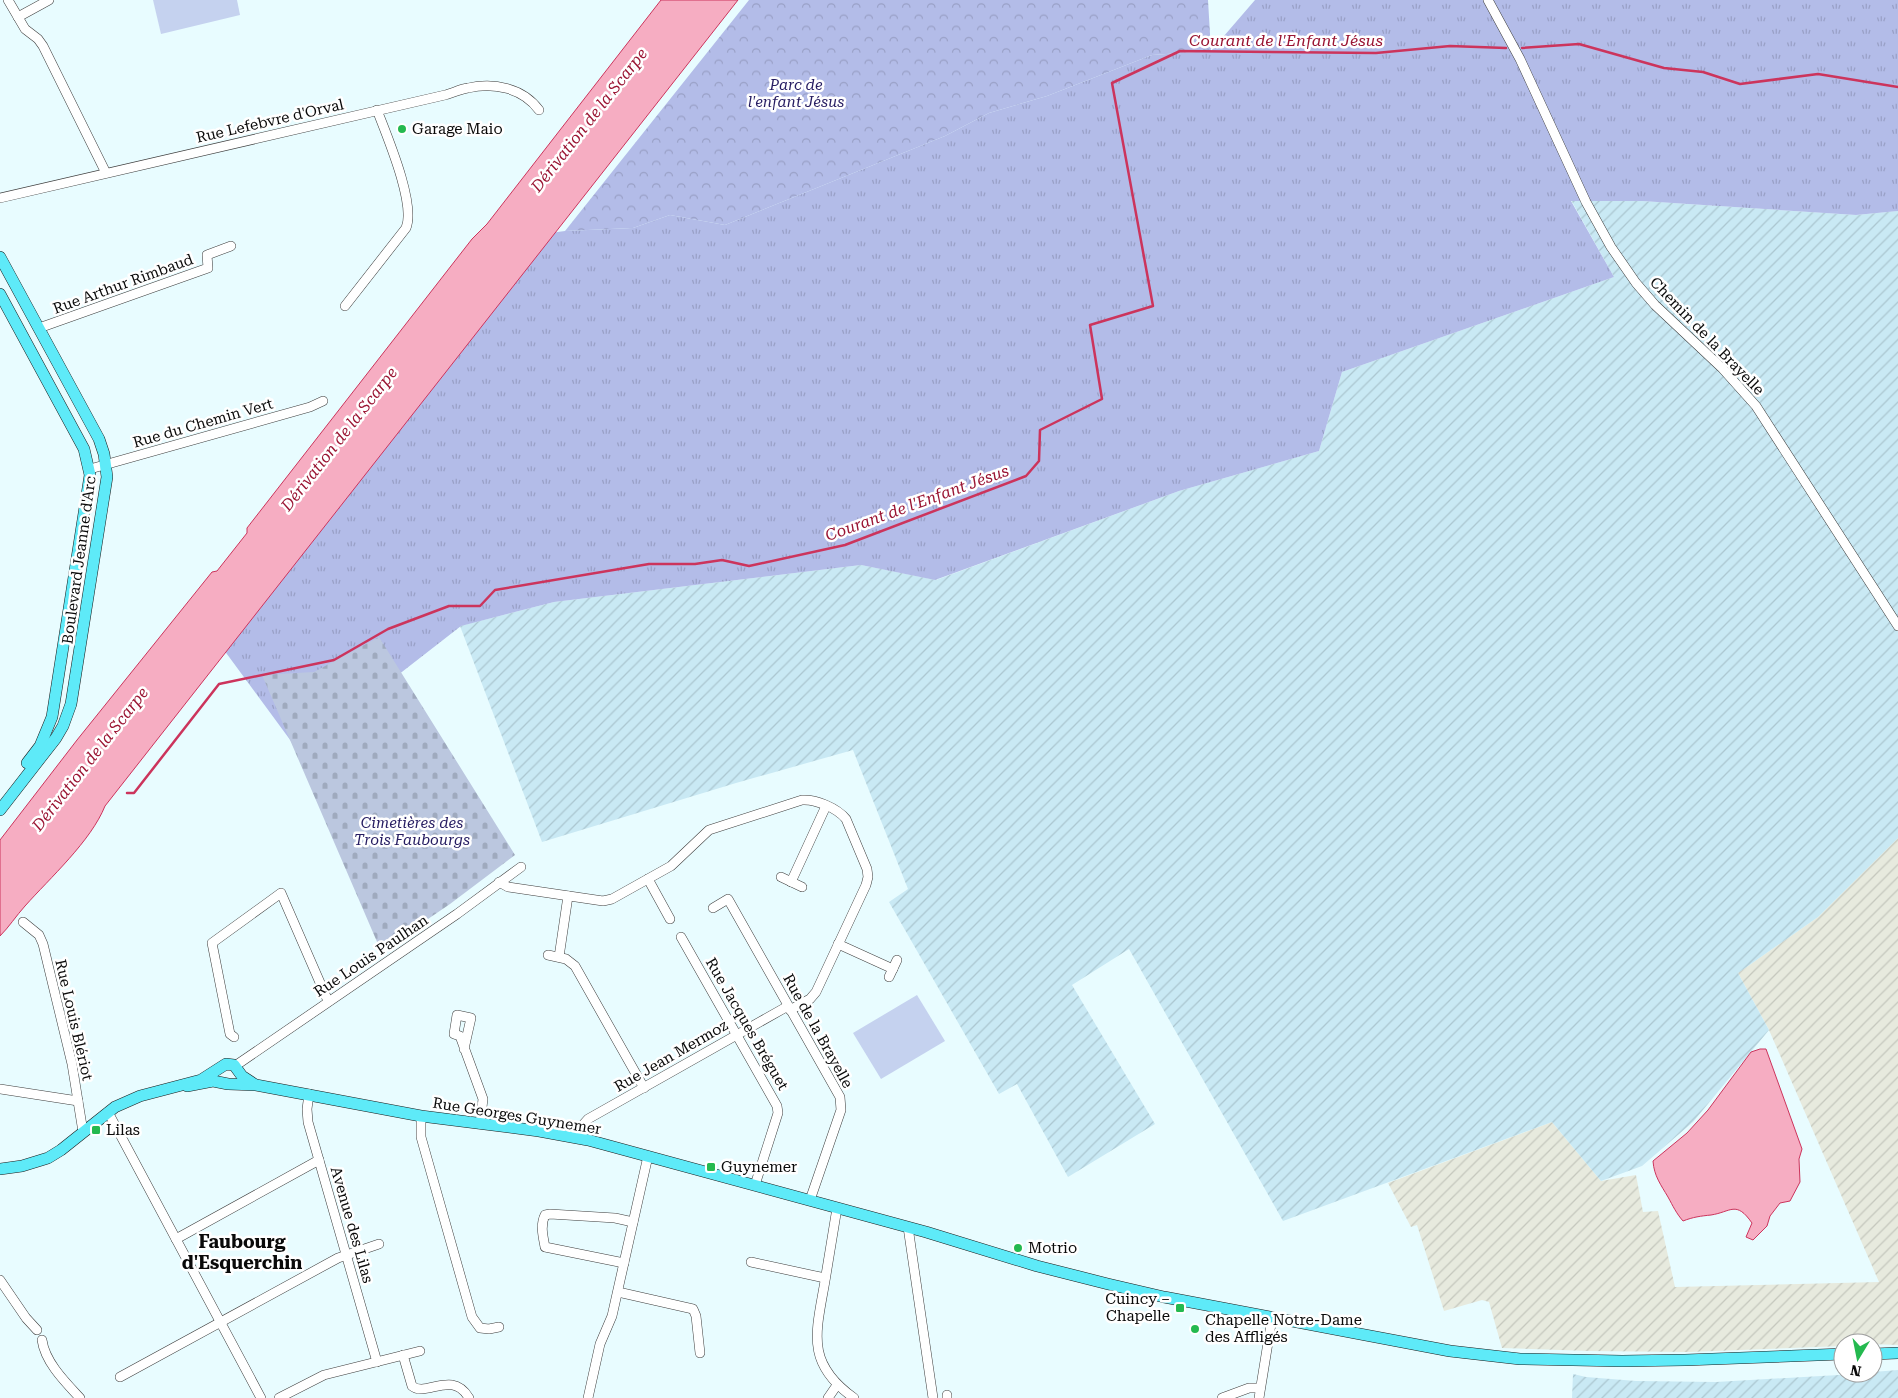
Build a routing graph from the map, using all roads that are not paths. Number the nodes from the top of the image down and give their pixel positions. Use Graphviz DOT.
graph roads {
  1 [pos="8,0"];
  2 [pos="49,0"];
  3 [pos="1488,0"];
  4 [pos="18,17"];
  5 [pos="377,110"];
  6 [pos="539,110"];
  7 [pos="106,173"];
  8 [pos="0,198"];
  9 [pos="231,246"];
  10 [pos="0,257"];
  11 [pos="0,294"];
  12 [pos="345,306"];
  13 [pos="39,328"];
  14 [pos="323,401"];
  15 [pos="106,464"];
  16 [pos="90,469"];
  17 [pos="1898,626"];
  18 [pos="0,798"];
  19 [pos="826,806"];
  20 [pos="0,810"];
  21 [pos="521,867"];
  22 [pos="781,877"];
  23 [pos="648,879"];
  24 [pos="499,882"];
  25 [pos="791,882"];
  26 [pos="802,887"];
  27 [pos="568,896"];
  28 [pos="713,908"];
  29 [pos="670,919"];
  30 [pos="23,922"];
  31 [pos="681,937"];
  32 [pos="838,944"];
  33 [pos="548,955"];
  34 [pos="559,957"];
  35 [pos="897,960"];
  36 [pos="328,1001"];
  37 [pos="789,1008"];
  38 [pos="737,1034"];
  39 [pos="234,1037"];
  40 [pos="464,1049"];
  41 [pos="220,1068"];
  42 [pos="237,1069"];
  43 [pos="228,1083"];
  44 [pos="256,1085"];
  45 [pos="187,1086"];
  46 [pos="644,1088"];
  47 [pos="0,1089"];
  48 [pos="309,1094"];
  49 [pos="78,1101"];
  50 [pos="108,1112"];
  51 [pos="421,1116"];
  52 [pos="480,1124"];
  53 [pos="83,1132"];
  54 [pos="577,1138"];
  55 [pos="648,1156"];
  56 [pos="319,1160"];
  57 [pos="0,1169"];
  58 [pos="755,1184"];
  59 [pos="810,1200"];
  60 [pos="837,1208"];
  61 [pos="633,1222"];
  62 [pos="908,1227"];
  63 [pos="176,1238"];
  64 [pos="379,1244"];
  65 [pos="346,1254"];
  66 [pos="751,1262"];
  67 [pos="624,1263"];
  68 [pos="825,1278"];
  69 [pos="0,1280"];
  70 [pos="618,1292"];
  71 [pos="1272,1318"];
  72 [pos="220,1322"];
  73 [pos="499,1328"];
  74 [pos="37,1330"];
  75 [pos="42,1340"];
  76 [pos="420,1350"];
  77 [pos="700,1353"];
  78 [pos="1898,1353"];
  79 [pos="1883,1354"];
  80 [pos="403,1355"];
  81 [pos="1833,1355"];
  82 [pos="377,1362"];
  83 [pos="120,1377"];
  84 [pos="838,1385"];
  85 [pos="1260,1388"];
  86 [pos="80,1398"];
  87 [pos="261,1398"];
  88 [pos="279,1398"];
  89 [pos="469,1398"];
  90 [pos="588,1398"];
  91 [pos="828,1398"];
  92 [pos="854,1398"];
  93 [pos="933,1398"];
  94 [pos="1222,1398"];
  95 [pos="1259,1398"];
  1 -- 4 [label="street"];
  2 -- 4 [label="street"];
  3 -- 17 [label="street, Chemin de la Brayelle"];
  4 -- 7 [label="street"];
  5 -- 6 [label="street, Rue Lefebvre d'Orval"];
  5 -- 7 [label="street, Rue Lefebvre d'Orval"];
  5 -- 12 [label="street"];
  7 -- 8 [label="street, Rue Lefebvre d'Orval"];
  9 -- 13 [label="street, Rue Arthur Rimbaud"];
  10 -- 13 [label="main road, Boulevard Jeanne d'Arc"];
  11 -- 16 [label="main road, Boulevard Jeanne d'Arc"];
  13 -- 15 [label="main road, Boulevard Jeanne d'Arc"];
  14 -- 15 [label="street, Rue du Chemin Vert"];
  15 -- 16 [label="street, Rue du Chemin Vert"];
  15 -- 20 [label="main road, Boulevard Jeanne d'Arc"];
  16 -- 18 [label="main road, Boulevard Jeanne d'Arc"];
  19 -- 23 [label="street, Rue Jean Mermoz"];
  19 -- 25 [label="street"];
  19 -- 32 [label="street, Rue Jean Mermoz"];
  21 -- 24 [label="street, Rue Louis Paulhan"];
  22 -- 25 [label="street"];
  23 -- 27 [label="street, Rue Jean Mermoz"];
  23 -- 29 [label="street"];
  24 -- 27 [label="street, Rue Jean Mermoz"];
  24 -- 36 [label="street, Rue Louis Paulhan"];
  25 -- 26 [label="street"];
  27 -- 34 [label="street"];
  28 -- 37 [label="street, Rue de la Brayelle"];
  30 -- 49 [label="street, Rue Louis Blériot"];
  31 -- 38 [label="street, Rue Jacques Bréguet"];
  32 -- 35 [label="street"];
  32 -- 37 [label="street, Rue Jean Mermoz"];
  33 -- 34 [label="street"];
  34 -- 46 [label="street"];
  36 -- 39 [label="street"];
  36 -- 42 [label="street, Rue Louis Paulhan"];
  37 -- 38 [label="street, Rue Jean Mermoz"];
  37 -- 59 [label="street, Rue de la Brayelle"];
  38 -- 46 [label="street, Rue Jean Mermoz"];
  38 -- 58 [label="street, Rue Jacques Bréguet"];
  40 -- 52 [label="street"];
  41 -- 42 [label="main road"];
  41 -- 43 [label="main road"];
  41 -- 45 [label="main road, Rue Georges Guynemer"];
  42 -- 43 [label="main road"];
  42 -- 44 [label="main road, Rue Georges Guynemer"];
  43 -- 44 [label="main road, Rue Georges Guynemer"];
  43 -- 45 [label="main road, Rue Georges Guynemer"];
  44 -- 48 [label="main road, Rue Georges Guynemer"];
  45 -- 50 [label="main road, Rue Georges Guynemer"];
  46 -- 54 [label="street, Rue Jean Mermoz"];
  47 -- 49 [label="street"];
  48 -- 51 [label="main road, Rue Georges Guynemer"];
  48 -- 56 [label="street, Avenue des Lilas"];
  49 -- 53 [label="street, Rue Louis Blériot"];
  50 -- 53 [label="main road, Rue Georges Guynemer"];
  50 -- 63 [label="street"];
  51 -- 52 [label="main road, Rue Georges Guynemer"];
  51 -- 73 [label="street"];
  52 -- 54 [label="main road, Rue Georges Guynemer"];
  53 -- 57 [label="main road, Rue Georges Guynemer"];
  54 -- 55 [label="main road, Rue Georges Guynemer"];
  55 -- 58 [label="main road, Rue Georges Guynemer"];
  55 -- 61 [label="street"];
  56 -- 63 [label="street"];
  56 -- 65 [label="street, Avenue des Lilas"];
  58 -- 59 [label="main road, Rue Georges Guynemer"];
  59 -- 60 [label="main road, Rue Georges Guynemer"];
  60 -- 62 [label="main road, Rue Georges Guynemer"];
  60 -- 68 [label="street"];
  61 -- 67 [label="street"];
  61 -- 67 [label="street"];
  62 -- 71 [label="main road, Rue Georges Guynemer"];
  62 -- 93 [label="street"];
  63 -- 72 [label="street"];
  64 -- 65 [label="street"];
  65 -- 72 [label="street"];
  65 -- 82 [label="street, Avenue des Lilas"];
  66 -- 68 [label="street"];
  67 -- 70 [label="street"];
  68 -- 84 [label="street"];
  69 -- 74 [label="street"];
  70 -- 77 [label="street"];
  70 -- 90 [label="street"];
  71 -- 81 [label="main road, Rue Georges Guynemer"];
  71 -- 85 [label="street"];
  72 -- 83 [label="street"];
  72 -- 87 [label="street"];
  75 -- 86 [label="street"];
  76 -- 80 [label="street"];
  78 -- 79 [label="main road"];
  80 -- 82 [label="street"];
  80 -- 89 [label="street"];
  82 -- 88 [label="street"];
  84 -- 91 [label="street"];
  84 -- 92 [label="street"];
  85 -- 94 [label="street"];
  85 -- 95 [label="street"];
}
